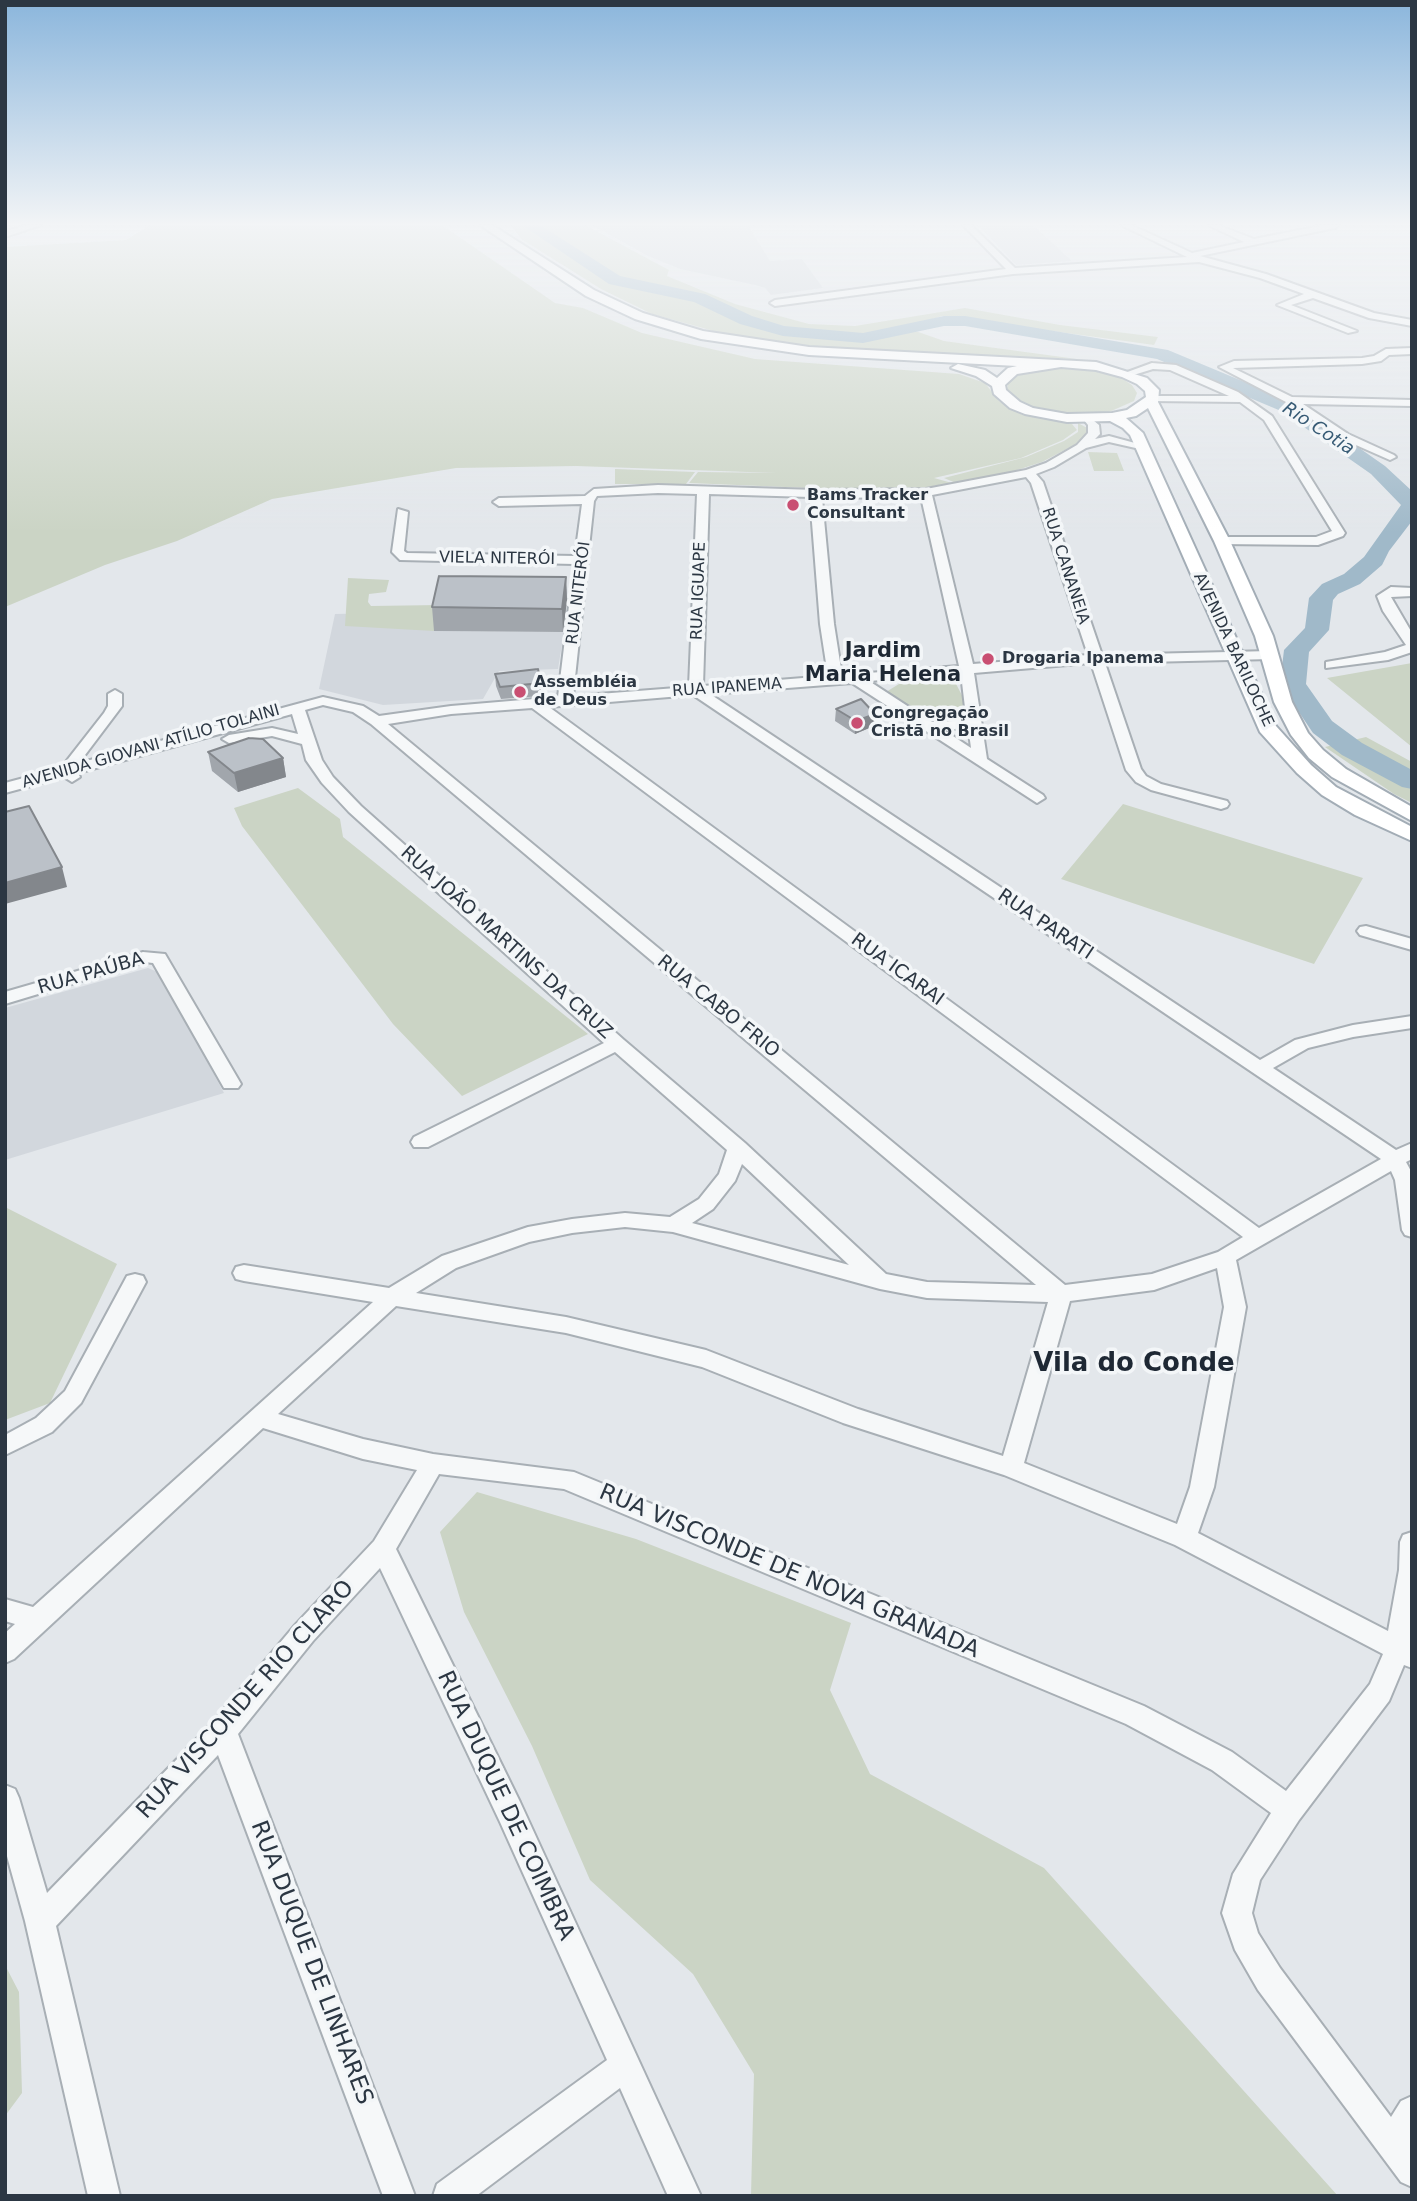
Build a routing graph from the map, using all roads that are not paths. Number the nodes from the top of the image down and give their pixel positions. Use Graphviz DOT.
graph roads {
  1 [pos="641,328"];
  2 [pos="677,328"];
  3 [pos="1343,328"];
  4 [pos="1352,331"];
  5 [pos="1412,351"];
  6 [pos="1045,364"];
  7 [pos="1127,374"];
  8 [pos="998,384"];
  9 [pos="1245,399"];
  10 [pos="1287,400"];
  11 [pos="1152,401"];
  12 [pos="1412,403"];
  13 [pos="1112,417"];
  14 [pos="1088,419"];
  15 [pos="1140,446"];
  16 [pos="1081,447"];
  17 [pos="1390,457"];
  18 [pos="1029,472"];
  19 [pos="703,491"];
  20 [pos="926,493"];
  21 [pos="816,494"];
  22 [pos="594,496"];
  23 [pos="499,502"];
  24 [pos="402,512"];
  25 [pos="1222,541"];
  26 [pos="582,560"];
  27 [pos="1412,592"];
  28 [pos="1411,642"];
  29 [pos="1234,655"];
  30 [pos="1271,655"];
  31 [pos="1095,659"];
  32 [pos="1331,665"];
  33 [pos="967,670"];
  34 [pos="856,679"];
  35 [pos="836,680"];
  36 [pos="696,691"];
  37 [pos="115,694"];
  38 [pos="565,701"];
  39 [pos="536,704"];
  40 [pos="299,713"];
  41 [pos="974,718"];
  42 [pos="376,721"];
  43 [pos="929,727"];
  44 [pos="306,741"];
  45 [pos="980,760"];
  46 [pos="71,776"];
  47 [pos="5,788"];
  48 [pos="1037,798"];
  49 [pos="5,799"];
  50 [pos="1221,804"];
  51 [pos="1412,815"];
  52 [pos="1412,835"];
  53 [pos="1366,931"];
  54 [pos="1412,945"];
  55 [pos="5,998"];
  56 [pos="1412,1022"];
  57 [pos="617,1044"];
  58 [pos="1259,1068"];
  59 [pos="230,1084"];
  60 [pos="421,1142"];
  61 [pos="738,1148"];
  62 [pos="1403,1155"];
  63 [pos="673,1225"];
  64 [pos="1412,1230"];
  65 [pos="1257,1237"];
  66 [pos="1225,1257"];
  67 [pos="244,1273"];
  68 [pos="880,1281"];
  69 [pos="135,1282"];
  70 [pos="1060,1294"];
  71 [pos="392,1297"];
  72 [pos="260,1418"];
  73 [pos="5,1446"];
  74 [pos="433,1464"];
  75 [pos="1011,1468"];
  76 [pos="1184,1538"];
  77 [pos="1412,1542"];
  78 [pos="383,1548"];
  79 [pos="5,1610"];
  80 [pos="37,1619"];
  81 [pos="5,1651"];
  82 [pos="1405,1652"];
  83 [pos="223,1731"];
  84 [pos="5,1798"];
  85 [pos="1289,1810"];
  86 [pos="40,1921"];
  87 [pos="624,2066"];
  88 [pos="1412,2112"];
  89 [pos="1393,2144"];
  90 [pos="1412,2171"];
  91 [pos="104,2196"];
  92 [pos="399,2196"];
  93 [pos="449,2196"];
  94 [pos="685,2196"];
  1 -- 8 [label="main road"];
  2 -- 6 [label="main road"];
  3 -- 4 [label="street"];
  5 -- 10 [label="street"];
  6 -- 7 [label="main road"];
  6 -- 8 [label="main road"];
  7 -- 9 [label="street"];
  7 -- 11 [label="main road, AVENIDA BARILOCHE"];
  8 -- 14 [label="main road"];
  9 -- 10 [label="street"];
  9 -- 11 [label="street"];
  9 -- 25 [label="street"];
  10 -- 12 [label="street"];
  10 -- 17 [label="street"];
  11 -- 13 [label="main road"];
  11 -- 25 [label="main road, AVENIDA BARILOCHE"];
  13 -- 14 [label="main road"];
  13 -- 15 [label="main road, AVENIDA BARILOCHE"];
  14 -- 16 [label="street"];
  15 -- 16 [label="street"];
  15 -- 29 [label="main road, AVENIDA BARILOCHE"];
  16 -- 18 [label="street"];
  18 -- 20 [label="street"];
  18 -- 31 [label="street, RUA CANANEIA"];
  19 -- 21 [label="street"];
  19 -- 22 [label="street"];
  19 -- 36 [label="street, RUA IGUAPE"];
  20 -- 21 [label="street"];
  20 -- 33 [label="street"];
  21 -- 35 [label="street"];
  22 -- 23 [label="street"];
  22 -- 26 [label="street, RUA NITERÓI"];
  24 -- 26 [label="street, VIELA NITERÓI"];
  25 -- 30 [label="main road, AVENIDA BARILOCHE"];
  26 -- 38 [label="street, RUA NITERÓI"];
  27 -- 28 [label="street"];
  28 -- 32 [label="street"];
  29 -- 30 [label="street, RUA IPANEMA"];
  29 -- 31 [label="street, RUA IPANEMA"];
  29 -- 52 [label="main road, AVENIDA BARILOCHE"];
  30 -- 51 [label="main road, AVENIDA BARILOCHE"];
  31 -- 33 [label="street, RUA IPANEMA"];
  31 -- 50 [label="street, RUA CANANEIA"];
  33 -- 34 [label="street, RUA IPANEMA"];
  33 -- 41 [label="street"];
  34 -- 35 [label="street, RUA IPANEMA"];
  34 -- 43 [label="street"];
  35 -- 36 [label="street, RUA IPANEMA"];
  36 -- 38 [label="street, RUA IPANEMA"];
  36 -- 58 [label="street, RUA PARATI"];
  37 -- 46 [label="street"];
  38 -- 39 [label="street, RUA IPANEMA"];
  39 -- 42 [label="street, RUA IPANEMA"];
  39 -- 65 [label="street, RUA ICARAI"];
  40 -- 42 [label="street"];
  40 -- 44 [label="street, RUA JOÃO MARTINS DA CRUZ"];
  40 -- 46 [label="street, AVENIDA GIOVANI ATÍLIO TOLAINI"];
  41 -- 43 [label="street"];
  41 -- 45 [label="street"];
  42 -- 70 [label="street, RUA CABO FRIO"];
  43 -- 45 [label="street"];
  44 -- 46 [label="street, AVENIDA GIOVANI ATÍLIO TOLAINI"];
  44 -- 57 [label="street, RUA JOÃO MARTINS DA CRUZ"];
  45 -- 48 [label="street"];
  46 -- 47 [label="street, AVENIDA GIOVANI ATÍLIO TOLAINI"];
  46 -- 49 [label="street, AVENIDA GIOVANI ATÍLIO TOLAINI"];
  53 -- 54 [label="street"];
  55 -- 59 [label="street, RUA PAÚBA"];
  56 -- 58 [label="street"];
  57 -- 60 [label="street"];
  57 -- 61 [label="street, RUA JOÃO MARTINS DA CRUZ"];
  58 -- 62 [label="street, RUA PARATI"];
  61 -- 63 [label="street"];
  61 -- 68 [label="street, RUA JOÃO MARTINS DA CRUZ"];
  62 -- 64 [label="street"];
  62 -- 65 [label="street"];
  63 -- 68 [label="street"];
  63 -- 71 [label="street"];
  65 -- 66 [label="street"];
  66 -- 70 [label="street"];
  66 -- 76 [label="street"];
  67 -- 71 [label="street"];
  68 -- 70 [label="street"];
  69 -- 73 [label="street"];
  70 -- 75 [label="street"];
  71 -- 72 [label="street"];
  71 -- 75 [label="street"];
  72 -- 74 [label="street, RUA VISCONDE DE NOVA GRANADA"];
  72 -- 80 [label="street"];
  74 -- 78 [label="street, RUA VISCONDE RIO CLARO"];
  74 -- 85 [label="street, RUA VISCONDE DE NOVA GRANADA"];
  75 -- 76 [label="street"];
  76 -- 82 [label="street"];
  77 -- 82 [label="street"];
  78 -- 83 [label="street, RUA VISCONDE RIO CLARO"];
  78 -- 87 [label="street, RUA DUQUE DE COIMBRA"];
  79 -- 80 [label="street"];
  80 -- 81 [label="street"];
  82 -- 85 [label="street"];
  83 -- 86 [label="street, RUA VISCONDE RIO CLARO"];
  83 -- 92 [label="street, RUA DUQUE DE LINHARES"];
  84 -- 86 [label="street"];
  85 -- 89 [label="street"];
  86 -- 91 [label="street"];
  87 -- 93 [label="street"];
  87 -- 94 [label="street, RUA DUQUE DE COIMBRA"];
  88 -- 89 [label="street"];
  89 -- 90 [label="street"];
}
